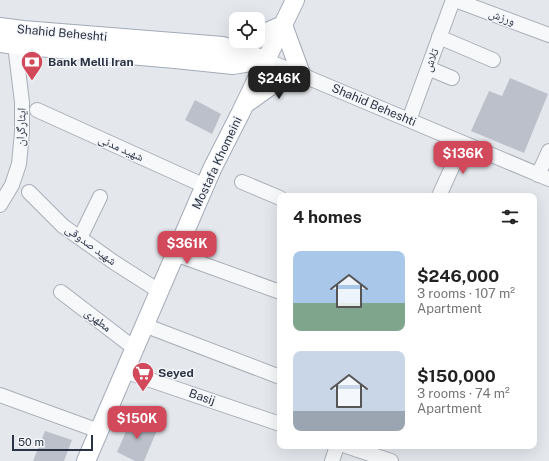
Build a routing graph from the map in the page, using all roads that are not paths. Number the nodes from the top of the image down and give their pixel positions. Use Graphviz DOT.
graph roads {
  1 [pos="454,0"];
  2 [pos="291,2"];
  3 [pos="283,25"];
  4 [pos="0,27"];
  5 [pos="265,33"];
  6 [pos="549,35"];
  7 [pos="439,37"];
  8 [pos="8,44"];
  9 [pos="229,46"];
  10 [pos="245,48"];
  11 [pos="266,60"];
  12 [pos="493,60"];
  13 [pos="428,68"];
  14 [pos="301,74"];
  15 [pos="452,78"];
  16 [pos="245,104"];
  17 [pos="37,110"];
  18 [pos="408,120"];
  19 [pos="463,143"];
  20 [pos="549,151"];
  21 [pos="544,177"];
  22 [pos="242,182"];
  23 [pos="205,186"];
  24 [pos="29,192"];
  25 [pos="440,193"];
  26 [pos="100,197"];
  27 [pos="277,197"];
  28 [pos="0,205"];
  29 [pos="80,238"];
  30 [pos="175,254"];
  31 [pos="159,291"];
  32 [pos="277,291"];
  33 [pos="61,292"];
  34 [pos="144,325"];
  35 [pos="134,348"];
  36 [pos="124,371"];
  37 [pos="277,376"];
  38 [pos="0,395"];
  39 [pos="277,423"];
  40 [pos="99,431"];
  41 [pos="335,449"];
  42 [pos="355,449"];
  43 [pos="86,461"];
  44 [pos="332,461"];
  45 [pos="391,461"];
  1 -- 6 [label="street, ورزش"];
  1 -- 7 [label="street, تلاش"];
  2 -- 3 [label="main road, Mostafa Khomeini"];
  3 -- 5 [label="main road"];
  3 -- 11 [label="main road, Mostafa Khomeini"];
  3 -- 14 [label="main road"];
  4 -- 9 [label="main road, Shahid Beheshti"];
  7 -- 12 [label="street"];
  7 -- 13 [label="street, تلاش"];
  8 -- 11 [label="main road, Shahid Beheshti"];
  8 -- 28 [label="street, ایثارگران"];
  10 -- 11 [label="main road, Shahid Beheshti"];
  11 -- 14 [label="street, Shahid Beheshti"];
  11 -- 16 [label="main road, Mostafa Khomeini"];
  13 -- 15 [label="street"];
  13 -- 18 [label="street, تلاش"];
  14 -- 16 [label="main road"];
  14 -- 18 [label="street, Shahid Beheshti"];
  16 -- 23 [label="main road, Mostafa Khomeini"];
  17 -- 23 [label="street, شهید مدنی"];
  18 -- 19 [label="street, Shahid Beheshti"];
  19 -- 21 [label="street, Shahid Beheshti"];
  19 -- 25 [label="street"];
  20 -- 21 [label="street"];
  22 -- 27 [label="street"];
  23 -- 30 [label="main road, Mostafa Khomeini"];
  24 -- 29 [label="street, شهید صدوقی"];
  26 -- 29 [label="street"];
  29 -- 31 [label="street, شهید صدوقی"];
  30 -- 31 [label="main road, Mostafa Khomeini"];
  30 -- 32 [label="street"];
  31 -- 34 [label="main road, Mostafa Khomeini"];
  33 -- 35 [label="street, مطهری"];
  34 -- 35 [label="main road, Mostafa Khomeini"];
  34 -- 37 [label="street"];
  35 -- 36 [label="main road, Mostafa Khomeini"];
  36 -- 39 [label="street, Basij"];
  36 -- 40 [label="main road, Mostafa Khomeini"];
  38 -- 40 [label="street"];
  40 -- 43 [label="main road, Mostafa Khomeini"];
  41 -- 44 [label="street"];
  42 -- 45 [label="street"];
}
